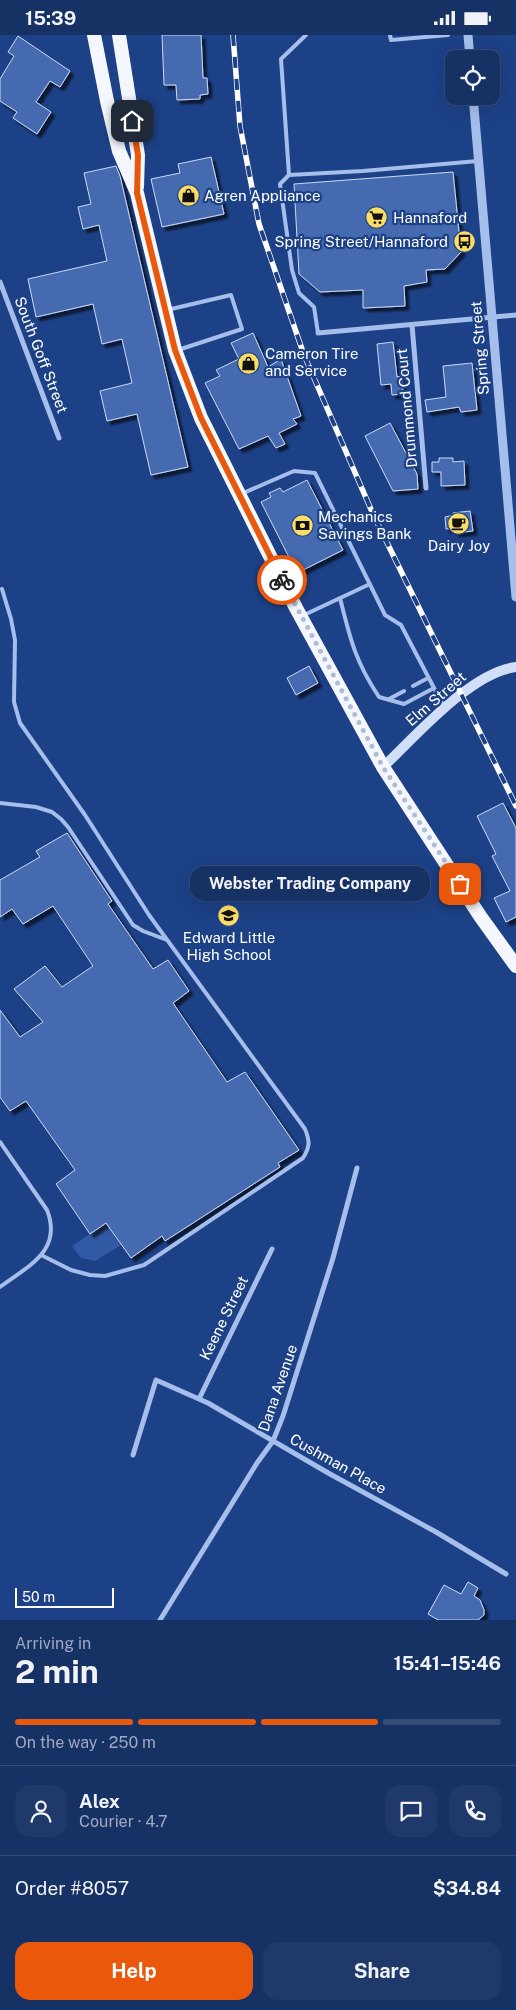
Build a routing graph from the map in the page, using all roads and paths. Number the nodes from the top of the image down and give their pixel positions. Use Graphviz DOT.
graph roads {
  1 [pos="94,35"];
  2 [pos="119,35"];
  3 [pos="306,35"];
  4 [pos="390,35"];
  5 [pos="448,35"];
  6 [pos="468,35"];
  7 [pos="404,37"];
  8 [pos="469,50"];
  9 [pos="474,105"];
  10 [pos="478,161"];
  11 [pos="289,175"];
  12 [pos="137,193"];
  13 [pos="0,282"];
  14 [pos="165,311"];
  15 [pos="516,315"];
  16 [pos="491,317"];
  17 [pos="412,325"];
  18 [pos="318,333"];
  19 [pos="175,350"];
  20 [pos="59,438"];
  21 [pos="426,488"];
  22 [pos="239,495"];
  23 [pos="370,584"];
  24 [pos="2,589"];
  25 [pos="340,597"];
  26 [pos="516,597"];
  27 [pos="300,617"];
  28 [pos="516,667"];
  29 [pos="428,678"];
  30 [pos="413,686"];
  31 [pos="434,688"];
  32 [pos="404,691"];
  33 [pos="389,699"];
  34 [pos="445,709"];
  35 [pos="383,767"];
  36 [pos="0,803"];
  37 [pos="168,941"];
  38 [pos="516,966"];
  39 [pos="0,1143"];
  40 [pos="357,1168"];
  41 [pos="272,1249"];
  42 [pos="41,1255"];
  43 [pos="0,1287"];
  44 [pos="199,1399"];
  45 [pos="273,1441"];
  46 [pos="133,1455"];
  47 [pos="506,1574"];
  48 [pos="160,1620"];
  1 -- 12 [label="highway"];
  2 -- 12 [label="highway"];
  3 -- 11 [label="lane"];
  4 -- 7 [label="lane"];
  5 -- 7 [label="lane"];
  6 -- 8 [label="street"];
  9 -- 10 [label="street, Spring Street"];
  10 -- 11 [label="lane"];
  10 -- 16 [label="street, Spring Street"];
  11 -- 18 [label="lane"];
  12 -- 14 [label="highway"];
  13 -- 20 [label="street, South Goff Street"];
  14 -- 19 [label="highway"];
  14 -- 19 [label="lane"];
  15 -- 16 [label="street"];
  16 -- 17 [label="street"];
  16 -- 26 [label="street, Spring Street"];
  17 -- 18 [label="street"];
  17 -- 21 [label="street, Drummond Court"];
  19 -- 22 [label="highway"];
  22 -- 23 [label="lane"];
  22 -- 27 [label="highway"];
  23 -- 25 [label="lane"];
  23 -- 29 [label="lane"];
  24 -- 37 [label="lane"];
  25 -- 27 [label="lane"];
  25 -- 33 [label="lane"];
  27 -- 35 [label="highway"];
  28 -- 34 [label="main road, Elm Street"];
  29 -- 30 [label="lane"];
  29 -- 31 [label="lane"];
  31 -- 33 [label="lane"];
  31 -- 34 [label="lane"];
  32 -- 33 [label="lane"];
  34 -- 35 [label="main road, Elm Street"];
  35 -- 38 [label="highway"];
  36 -- 37 [label="lane"];
  37 -- 42 [label="lane"];
  39 -- 42 [label="lane"];
  40 -- 45 [label="street, Dana Avenue"];
  41 -- 44 [label="street, Keene Street"];
  42 -- 43 [label="lane"];
  44 -- 45 [label="street, Cushman Place"];
  44 -- 46 [label="street, Cushman Place"];
  45 -- 47 [label="street, Cushman Place"];
  45 -- 48 [label="street, Dana Avenue"];
}
